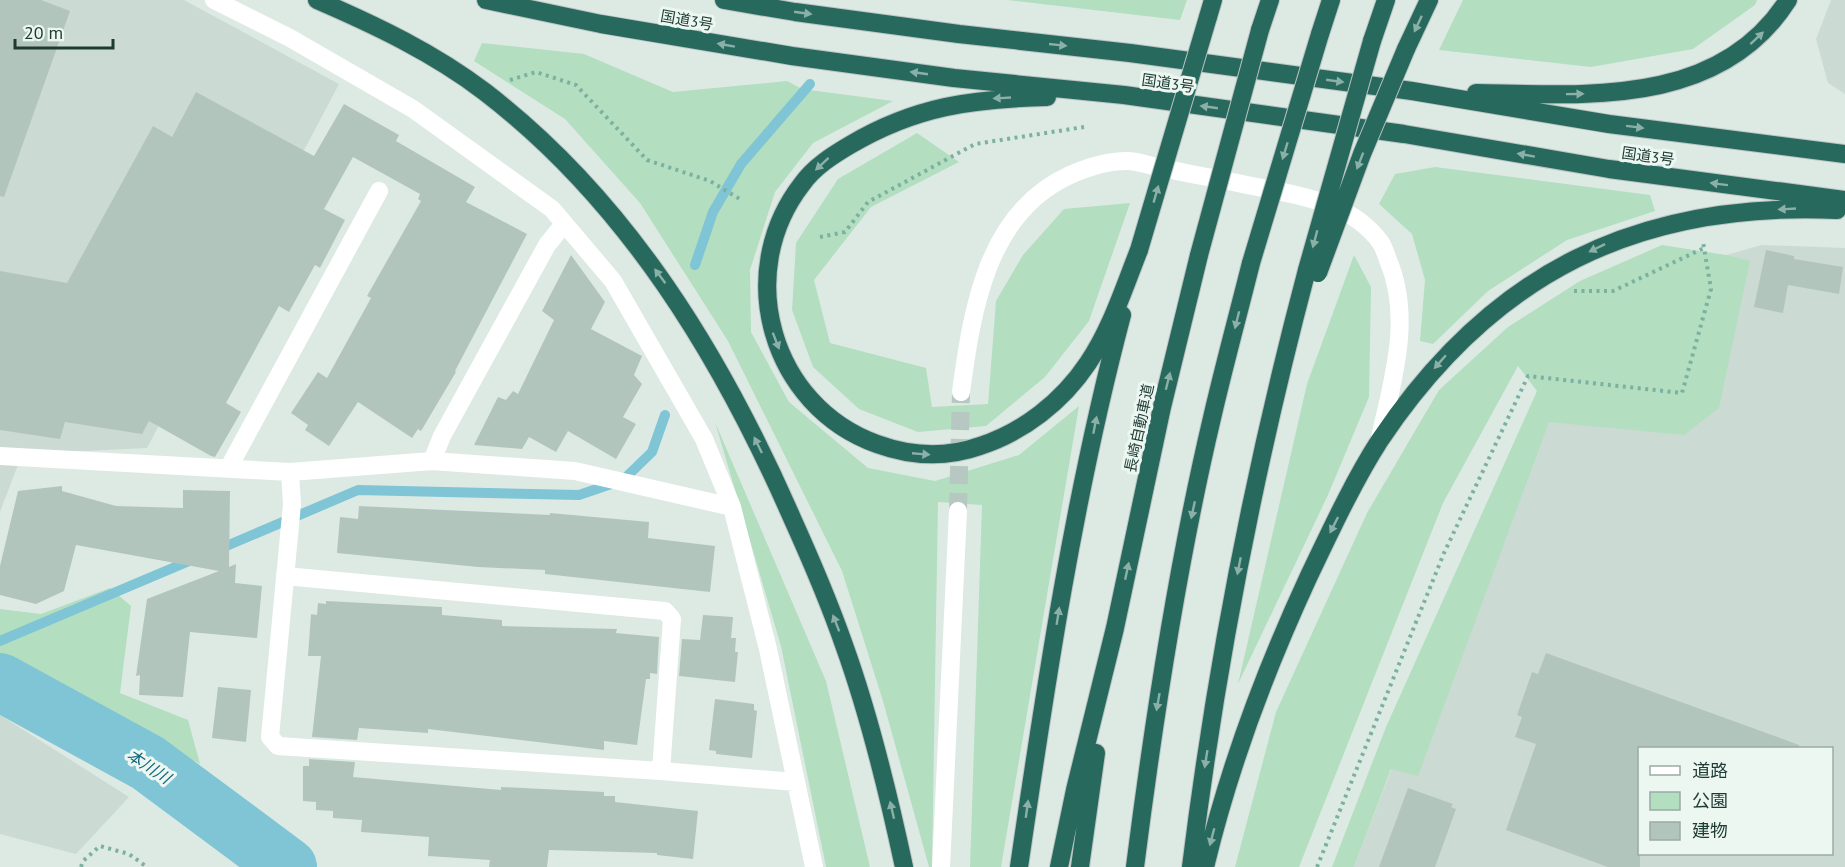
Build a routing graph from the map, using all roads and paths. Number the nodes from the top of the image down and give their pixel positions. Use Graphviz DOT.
graph roads {
  1 [pos="214,0"];
  2 [pos="317,0"];
  3 [pos="486,0"];
  4 [pos="724,0"];
  5 [pos="1270,0"];
  6 [pos="1331,0"];
  7 [pos="1386,0"];
  8 [pos="1429,0"];
  9 [pos="1788,0"];
  10 [pos="1211,8"];
  11 [pos="508,81"];
  12 [pos="1412,92"];
  13 [pos="1124,95"];
  14 [pos="1084,127"];
  15 [pos="1845,154"];
  16 [pos="378,191"];
  17 [pos="1845,200"];
  18 [pos="743,201"];
  19 [pos="1845,210"];
  20 [pos="1699,217"];
  21 [pos="564,224"];
  22 [pos="820,237"];
  23 [pos="1704,248"];
  24 [pos="1139,250"];
  25 [pos="1313,271"];
  26 [pos="1567,291"];
  27 [pos="962,392"];
  28 [pos="1379,442"];
  29 [pos="0,456"];
  30 [pos="432,461"];
  31 [pos="228,467"];
  32 [pos="290,472"];
  33 [pos="732,507"];
  34 [pos="958,511"];
  35 [pos="285,576"];
  36 [pos="1115,628"];
  37 [pos="661,771"];
  38 [pos="795,782"];
  39 [pos="81,867"];
  40 [pos="147,867"];
  41 [pos="814,867"];
  42 [pos="904,867"];
  43 [pos="941,867"];
  44 [pos="1019,867"];
  45 [pos="1059,867"];
  46 [pos="1080,867"];
  47 [pos="1134,867"];
  48 [pos="1191,867"];
  49 [pos="1205,867"];
  50 [pos="1317,867"];
  1 -- 21 [label="street"];
  42 -- 2 [label="highway, one-way"];
  13 -- 3 [label="highway, 国道3号, one-way"];
  4 -- 12 [label="highway, 国道3号, one-way"];
  36 -- 5 [label="highway, 長崎自動車道, one-way, bridge"];
  6 -- 47 [label="highway, one-way, bridge"];
  7 -- 25 [label="highway, one-way, bridge"];
  8 -- 25 [label="highway, one-way, bridge"];
  12 -- 9 [label="highway, one-way"];
  24 -- 10 [label="highway, one-way, bridge"];
  11 -- 18 [label="path"];
  12 -- 15 [label="highway, 国道3号, one-way"];
  17 -- 13 [label="highway, 国道3号, one-way"];
  13 -- 24 [label="highway, one-way"];
  14 -- 22 [label="path"];
  16 -- 31 [label="street"];
  19 -- 20 [label="highway, one-way"];
  20 -- 23 [label="path"];
  20 -- 28 [label="highway, one-way"];
  21 -- 30 [label="street"];
  21 -- 33 [label="street"];
  23 -- 26 [label="path"];
  23 -- 50 [label="path"];
  44 -- 24 [label="highway, one-way"];
  25 -- 48 [label="highway, one-way"];
  27 -- 28 [label="street"];
  28 -- 49 [label="highway, one-way"];
  29 -- 31 [label="street"];
  30 -- 32 [label="street"];
  30 -- 33 [label="street"];
  31 -- 32 [label="street"];
  32 -- 35 [label="street"];
  33 -- 38 [label="street"];
  34 -- 43 [label="street"];
  35 -- 37 [label="street"];
  35 -- 37 [label="street"];
  36 -- 45 [label="highway, 長崎自動車道"];
  36 -- 46 [label="highway"];
  37 -- 38 [label="street"];
  38 -- 41 [label="street"];
  39 -- 40 [label="path"];
}
